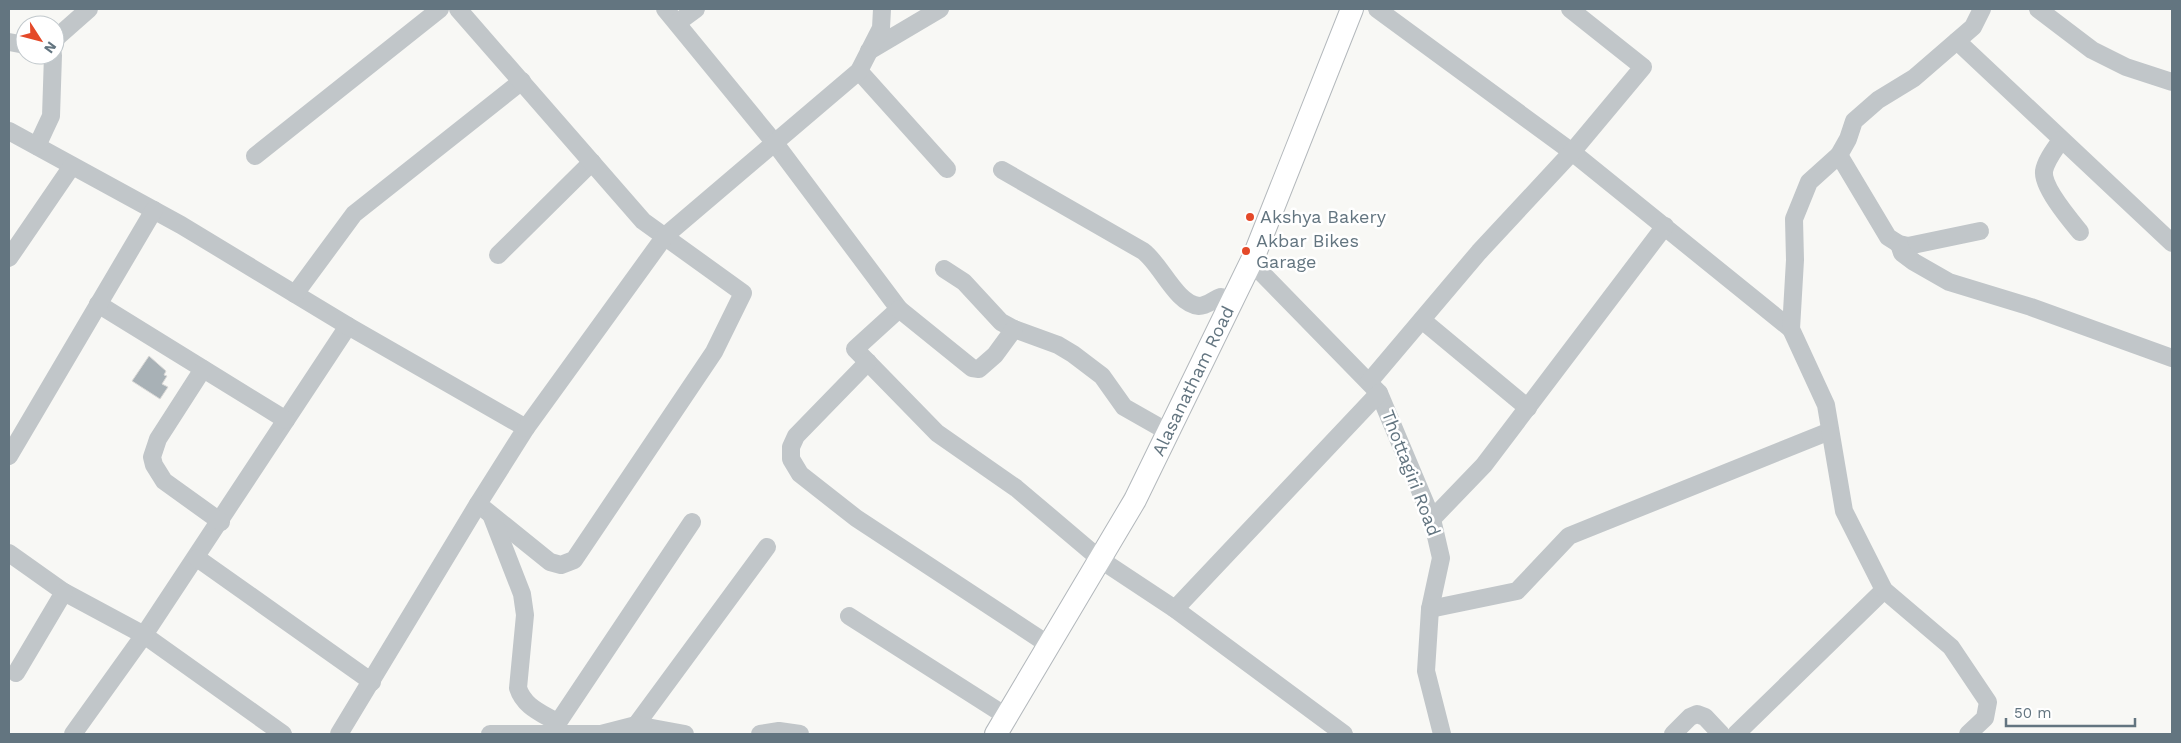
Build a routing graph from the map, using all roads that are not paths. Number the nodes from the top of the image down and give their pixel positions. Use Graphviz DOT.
graph roads {
  1 [pos="88,9"];
  2 [pos="440,9"];
  3 [pos="665,9"];
  4 [pos="696,9"];
  5 [pos="882,9"];
  6 [pos="940,9"];
  7 [pos="1352,9"];
  8 [pos="1377,9"];
  9 [pos="1570,9"];
  10 [pos="1982,9"];
  11 [pos="2038,9"];
  12 [pos="462,10"];
  13 [pos="677,22"];
  14 [pos="65,30"];
  15 [pos="1957,41"];
  16 [pos="870,51"];
  17 [pos="53,65"];
  18 [pos="859,71"];
  19 [pos="522,81"];
  20 [pos="2172,82"];
  21 [pos="9,131"];
  22 [pos="2061,140"];
  23 [pos="774,142"];
  24 [pos="37,146"];
  25 [pos="1572,152"];
  26 [pos="1839,155"];
  27 [pos="255,156"];
  28 [pos="592,162"];
  29 [pos="72,166"];
  30 [pos="947,169"];
  31 [pos="1002,170"];
  32 [pos="154,210"];
  33 [pos="1665,226"];
  34 [pos="1980,231"];
  35 [pos="2080,232"];
  36 [pos="665,236"];
  37 [pos="2172,243"];
  38 [pos="1899,244"];
  39 [pos="498,255"];
  40 [pos="9,258"];
  41 [pos="1251,262"];
  42 [pos="944,269"];
  43 [pos="294,294"];
  44 [pos="1232,300"];
  45 [pos="98,304"];
  46 [pos="899,309"];
  47 [pos="1422,320"];
  48 [pos="348,326"];
  49 [pos="1014,329"];
  50 [pos="1791,329"];
  51 [pos="2172,358"];
  52 [pos="868,362"];
  53 [pos="203,369"];
  54 [pos="1374,387"];
  55 [pos="1528,408"];
  56 [pos="286,420"];
  57 [pos="526,428"];
  58 [pos="1830,431"];
  59 [pos="1168,432"];
  60 [pos="9,456"];
  61 [pos="484,510"];
  62 [pos="1432,519"];
  63 [pos="220,522"];
  64 [pos="692,522"];
  65 [pos="767,547"];
  66 [pos="9,553"];
  67 [pos="197,558"];
  68 [pos="1101,560"];
  69 [pos="1884,590"];
  70 [pos="64,592"];
  71 [pos="1174,608"];
  72 [pos="1430,609"];
  73 [pos="848,616"];
  74 [pos="144,635"];
  75 [pos="1049,645"];
  76 [pos="16,673"];
  77 [pos="372,682"];
  78 [pos="636,724"];
  79 [pos="1001,725"];
  80 [pos="554,728"];
  81 [pos="74,734"];
  82 [pos="283,734"];
  83 [pos="339,734"];
  84 [pos="490,734"];
  85 [pos="685,734"];
  86 [pos="760,734"];
  87 [pos="800,734"];
  88 [pos="1344,734"];
  89 [pos="1442,734"];
  90 [pos="1673,734"];
  91 [pos="1720,734"];
  92 [pos="1736,734"];
  93 [pos="1968,734"];
  1 -- 14 [label="street"];
  2 -- 27 [label="street"];
  3 -- 13 [label="street"];
  4 -- 13 [label="street"];
  5 -- 16 [label="street"];
  6 -- 16 [label="street"];
  7 -- 41 [label="main road, Alasanatham Road"];
  8 -- 25 [label="street"];
  9 -- 25 [label="street"];
  10 -- 15 [label="street"];
  11 -- 20 [label="street"];
  12 -- 19 [label="street"];
  13 -- 23 [label="street"];
  15 -- 22 [label="street"];
  15 -- 26 [label="street"];
  16 -- 18 [label="street"];
  17 -- 24 [label="street"];
  18 -- 23 [label="street"];
  18 -- 30 [label="street"];
  19 -- 28 [label="street"];
  19 -- 43 [label="street"];
  21 -- 24 [label="street"];
  22 -- 35 [label="street"];
  22 -- 37 [label="street"];
  23 -- 36 [label="street"];
  23 -- 46 [label="street"];
  24 -- 29 [label="street"];
  25 -- 33 [label="street"];
  25 -- 47 [label="street"];
  26 -- 38 [label="street"];
  26 -- 50 [label="street"];
  28 -- 36 [label="street"];
  28 -- 39 [label="street"];
  29 -- 32 [label="street"];
  29 -- 40 [label="street"];
  31 -- 44 [label="street"];
  32 -- 43 [label="street"];
  32 -- 45 [label="street"];
  33 -- 50 [label="street"];
  33 -- 55 [label="street"];
  34 -- 38 [label="street"];
  36 -- 57 [label="street"];
  36 -- 61 [label="street"];
  38 -- 51 [label="street"];
  41 -- 44 [label="main road, Alasanatham Road"];
  41 -- 54 [label="street, Thottagiri Road"];
  42 -- 49 [label="street"];
  43 -- 48 [label="street"];
  44 -- 59 [label="main road, Alasanatham Road"];
  45 -- 53 [label="street"];
  45 -- 60 [label="street"];
  46 -- 49 [label="street"];
  46 -- 52 [label="street"];
  47 -- 54 [label="street"];
  47 -- 55 [label="street"];
  48 -- 56 [label="street"];
  48 -- 57 [label="street"];
  49 -- 59 [label="street"];
  50 -- 58 [label="street"];
  52 -- 68 [label="street"];
  52 -- 75 [label="street"];
  53 -- 56 [label="street"];
  53 -- 63 [label="street"];
  54 -- 62 [label="street, Thottagiri Road"];
  54 -- 71 [label="street"];
  55 -- 62 [label="street"];
  56 -- 63 [label="street"];
  57 -- 61 [label="street"];
  58 -- 69 [label="street"];
  58 -- 72 [label="street"];
  59 -- 68 [label="main road, Alasanatham Road"];
  61 -- 77 [label="street"];
  61 -- 80 [label="street"];
  62 -- 72 [label="street, Thottagiri Road"];
  63 -- 67 [label="street"];
  64 -- 80 [label="street"];
  65 -- 78 [label="street"];
  66 -- 70 [label="street"];
  67 -- 74 [label="street"];
  67 -- 77 [label="street"];
  68 -- 71 [label="street"];
  68 -- 75 [label="main road, Alasanatham Road"];
  69 -- 92 [label="street"];
  69 -- 93 [label="street"];
  70 -- 74 [label="street"];
  70 -- 76 [label="street"];
  71 -- 88 [label="street"];
  72 -- 89 [label="street, Thottagiri Road"];
  73 -- 79 [label="street"];
  74 -- 81 [label="street"];
  74 -- 82 [label="street"];
  75 -- 79 [label="main road, Alasanatham Road"];
  77 -- 83 [label="street"];
  78 -- 80 [label="street"];
  78 -- 85 [label="street"];
  80 -- 84 [label="street"];
  86 -- 87 [label="street"];
  90 -- 91 [label="street"];
}
